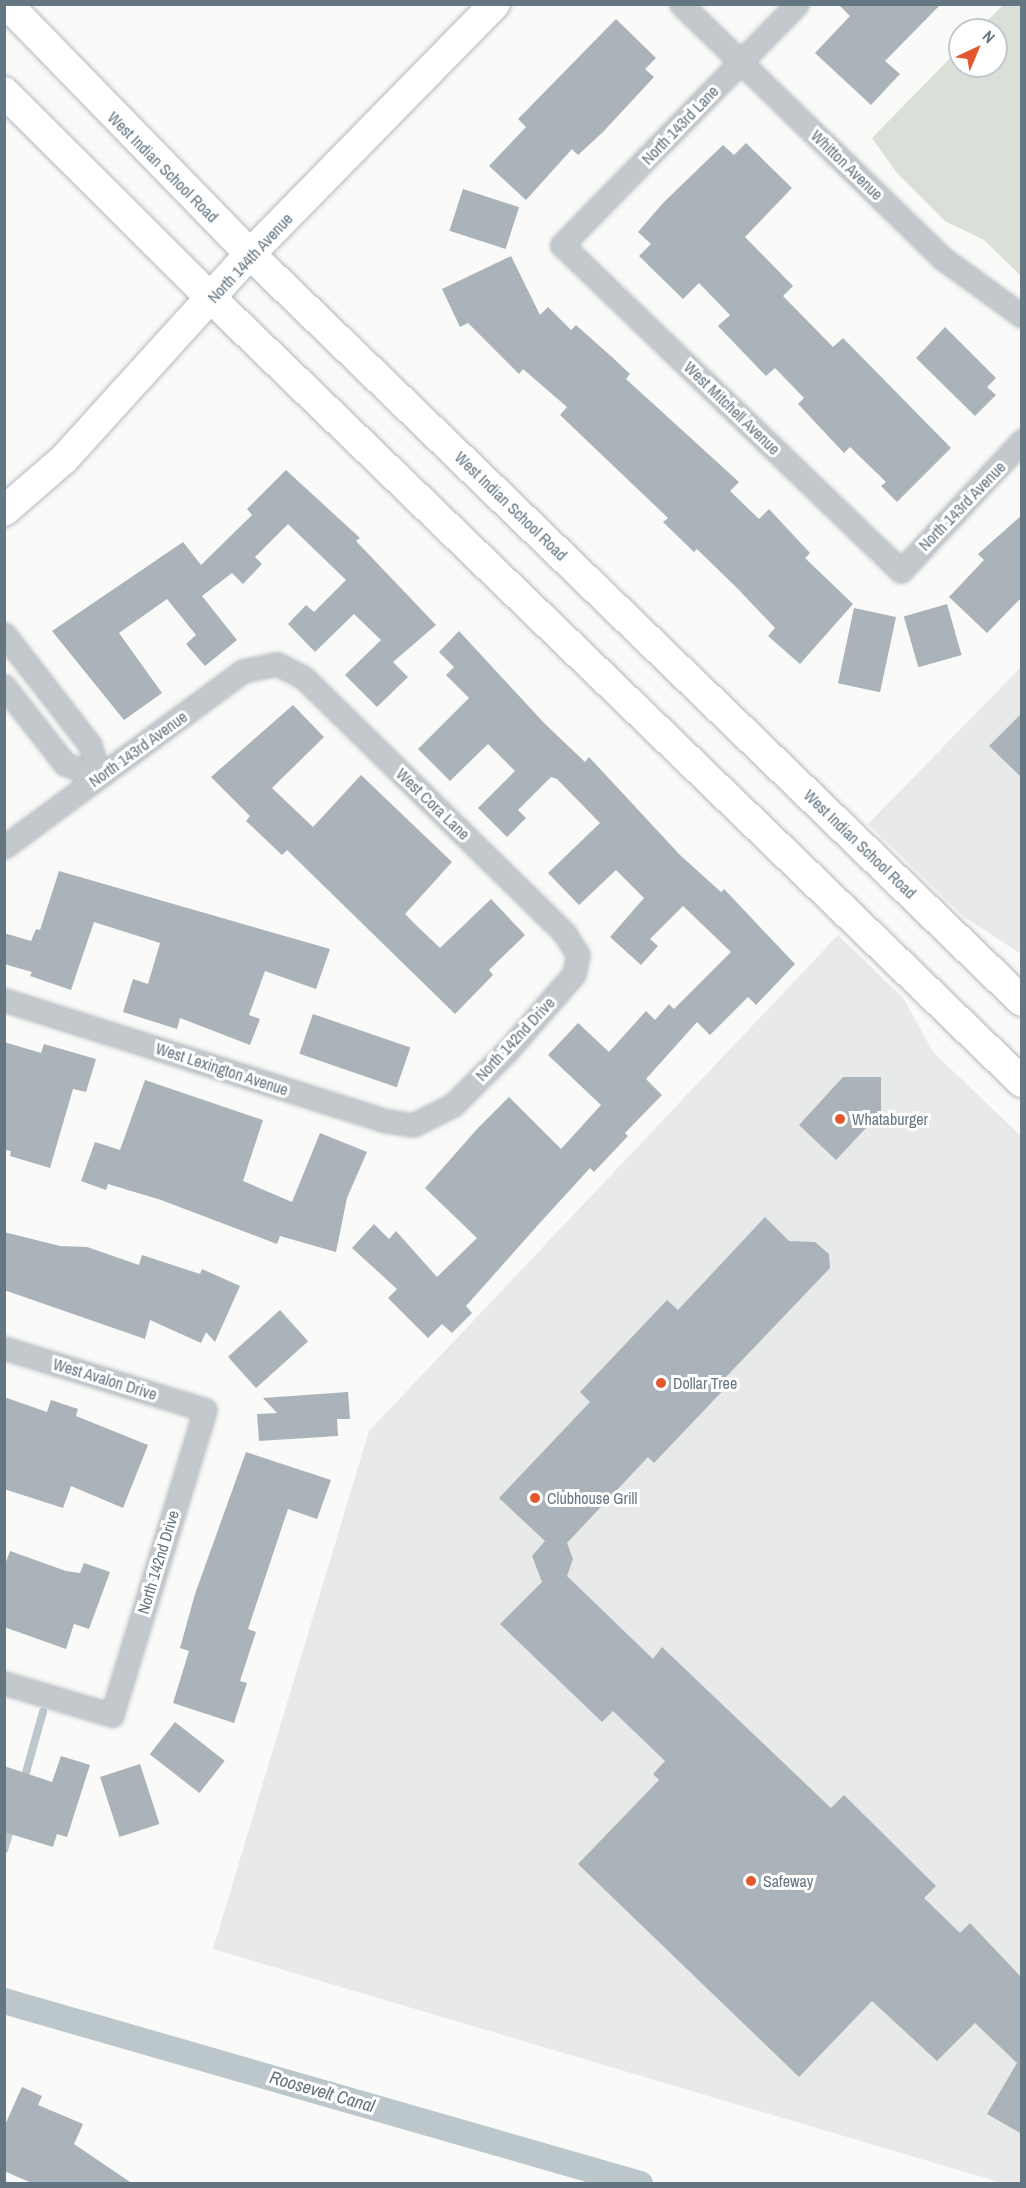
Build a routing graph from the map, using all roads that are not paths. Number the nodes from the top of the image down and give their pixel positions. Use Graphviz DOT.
graph roads {
  1 [pos="7,4"];
  2 [pos="495,4"];
  3 [pos="681,4"];
  4 [pos="797,4"];
  5 [pos="741,62"];
  6 [pos="4,92"];
  7 [pos="562,245"];
  8 [pos="250,254"];
  9 [pos="212,299"];
  10 [pos="1022,316"];
  11 [pos="1022,441"];
  12 [pos="4,511"];
  13 [pos="901,570"];
  14 [pos="4,634"];
  15 [pos="278,664"];
  16 [pos="4,686"];
  17 [pos="99,777"];
  18 [pos="4,847"];
  19 [pos="578,955"];
  20 [pos="4,1000"];
  21 [pos="1022,1001"];
  22 [pos="1022,1082"];
  23 [pos="439,1115"];
  24 [pos="4,1348"];
  25 [pos="205,1410"];
  26 [pos="4,1683"];
  1 -- 8 [label="main road, West Indian School Road"];
  2 -- 8 [label="main road, North 144th Avenue"];
  3 -- 5 [label="street, Whitton Avenue"];
  4 -- 5 [label="street, North 143rd Lane"];
  5 -- 7 [label="street, North 143rd Lane"];
  5 -- 10 [label="street, Whitton Avenue"];
  6 -- 9 [label="main road"];
  7 -- 13 [label="street, West Mitchell Avenue"];
  8 -- 9 [label="main road, North 144th Avenue"];
  8 -- 21 [label="main road, West Indian School Road"];
  9 -- 12 [label="main road, North 144th Avenue"];
  9 -- 22 [label="main road"];
  11 -- 13 [label="street, North 143rd Avenue"];
  14 -- 17 [label="street"];
  15 -- 17 [label="street, North 143rd Avenue"];
  15 -- 19 [label="street, West Cora Lane"];
  16 -- 17 [label="street"];
  17 -- 18 [label="street, North 143rd Avenue"];
  19 -- 23 [label="street, North 142nd Drive"];
  20 -- 23 [label="street, West Lexington Avenue"];
  24 -- 25 [label="street, West Avalon Drive"];
  25 -- 26 [label="street, North 142nd Drive"];
}
